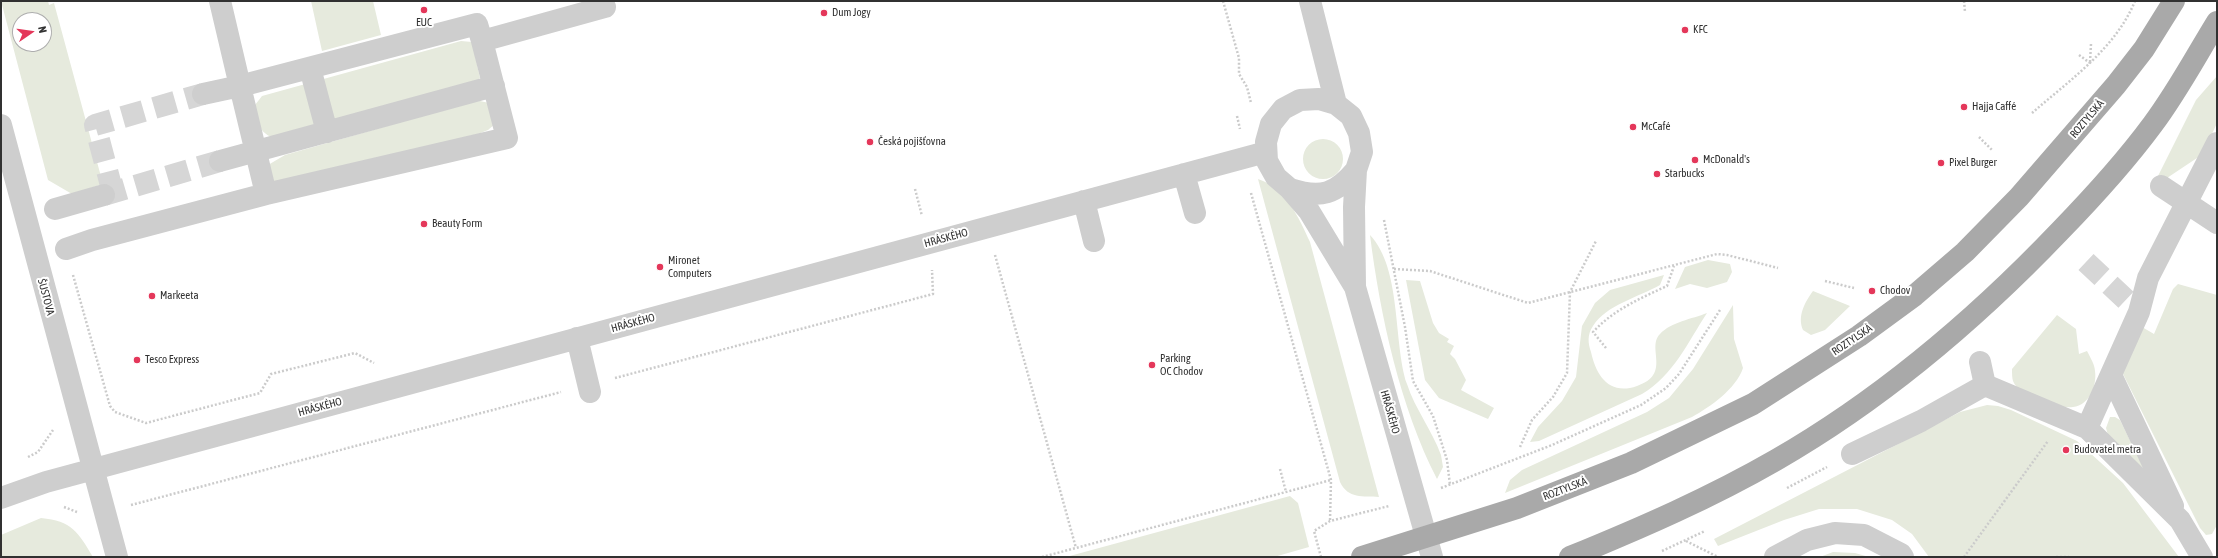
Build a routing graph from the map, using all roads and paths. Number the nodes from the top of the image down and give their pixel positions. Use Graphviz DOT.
graph roads {
  1 [pos="220,1"];
  2 [pos="1223,1"];
  3 [pos="1310,1"];
  4 [pos="1964,1"];
  5 [pos="2135,1"];
  6 [pos="2174,1"];
  7 [pos="605,7"];
  8 [pos="1965,12"];
  9 [pos="2217,22"];
  10 [pos="482,41"];
  11 [pos="2091,44"];
  12 [pos="2079,54"];
  13 [pos="2090,63"];
  14 [pos="310,68"];
  15 [pos="240,86"];
  16 [pos="494,86"];
  17 [pos="203,94"];
  18 [pos="1336,104"];
  19 [pos="1253,108"];
  20 [pos="2032,113"];
  21 [pos="1,125"];
  22 [pos="327,132"];
  23 [pos="1978,137"];
  24 [pos="2217,143"];
  25 [pos="1992,150"];
  26 [pos="255,151"];
  27 [pos="1266,152"];
  28 [pos="1245,158"];
  29 [pos="220,161"];
  30 [pos="1356,170"];
  31 [pos="1184,174"];
  32 [pos="2161,186"];
  33 [pos="915,189"];
  34 [pos="1290,189"];
  35 [pos="266,194"];
  36 [pos="104,195"];
  37 [pos="1084,201"];
  38 [pos="2186,203"];
  39 [pos="55,209"];
  40 [pos="1195,213"];
  41 [pos="1383,216"];
  42 [pos="2217,222"];
  43 [pos="1094,241"];
  44 [pos="1596,241"];
  45 [pos="928,243"];
  46 [pos="66,249"];
  47 [pos="994,250"];
  48 [pos="1675,266"];
  49 [pos="1778,268"];
  50 [pos="1394,269"];
  51 [pos="1825,281"];
  52 [pos="1355,287"];
  53 [pos="1854,288"];
  54 [pos="1570,292"];
  55 [pos="1720,310"];
  56 [pos="577,338"];
  57 [pos="1606,348"];
  58 [pos="381,361"];
  59 [pos="1980,362"];
  60 [pos="2111,374"];
  61 [pos="1985,385"];
  62 [pos="589,389"];
  63 [pos="2064,418"];
  64 [pos="2087,428"];
  65 [pos="52,434"];
  66 [pos="1520,447"];
  67 [pos="1852,454"];
  68 [pos="25,458"];
  69 [pos="92,469"];
  70 [pos="1280,469"];
  71 [pos="1331,480"];
  72 [pos="1450,485"];
  73 [pos="1286,492"];
  74 [pos="1,498"];
  75 [pos="1415,499"];
  76 [pos="60,506"];
  77 [pos="104,512"];
  78 [pos="2180,520"];
  79 [pos="1330,521"];
  80 [pos="1686,541"];
  81 [pos="1430,547"];
  82 [pos="1076,548"];
  83 [pos="117,557"];
  84 [pos="1042,557"];
  85 [pos="1321,557"];
  86 [pos="1362,557"];
  87 [pos="1570,557"];
  88 [pos="1718,557"];
  89 [pos="1776,557"];
  90 [pos="1903,557"];
  91 [pos="1964,557"];
  92 [pos="2056,557"];
  93 [pos="2069,557"];
  94 [pos="2202,557"];
  1 -- 15 [label="street"];
  2 -- 19 [label="path"];
  3 -- 18 [label="street"];
  4 -- 8 [label="path"];
  5 -- 13 [label="path"];
  6 -- 81 [label="main road, ROZTYLSKÁ"];
  7 -- 10 [label="street"];
  9 -- 87 [label="main road"];
  10 -- 14 [label="street"];
  10 -- 16 [label="street"];
  11 -- 13 [label="path"];
  12 -- 13 [label="path"];
  13 -- 20 [label="path"];
  14 -- 15 [label="street"];
  14 -- 22 [label="street"];
  15 -- 17 [label="street"];
  15 -- 26 [label="street"];
  16 -- 22 [label="street"];
  16 -- 35 [label="street"];
  18 -- 27 [label="street, HRÁSKÉHO"];
  18 -- 30 [label="street, HRÁSKÉHO"];
  21 -- 69 [label="street, ŠUSTOVA"];
  22 -- 26 [label="street"];
  23 -- 25 [label="path"];
  24 -- 38 [label="street"];
  26 -- 29 [label="street"];
  26 -- 35 [label="street"];
  27 -- 28 [label="street, HRÁSKÉHO"];
  27 -- 34 [label="street, HRÁSKÉHO"];
  28 -- 31 [label="street, HRÁSKÉHO"];
  28 -- 71 [label="path"];
  30 -- 34 [label="street, HRÁSKÉHO"];
  30 -- 52 [label="street, HRÁSKÉHO"];
  31 -- 37 [label="street, HRÁSKÉHO"];
  31 -- 40 [label="street"];
  32 -- 38 [label="street"];
  33 -- 45 [label="path"];
  34 -- 52 [label="street, HRÁSKÉHO"];
  35 -- 46 [label="street"];
  36 -- 39 [label="street"];
  37 -- 43 [label="street"];
  37 -- 45 [label="street, HRÁSKÉHO"];
  38 -- 42 [label="street"];
  38 -- 60 [label="street"];
  41 -- 50 [label="path"];
  44 -- 54 [label="path"];
  45 -- 56 [label="street, HRÁSKÉHO"];
  45 -- 62 [label="path"];
  46 -- 58 [label="path"];
  47 -- 82 [label="path"];
  48 -- 49 [label="path"];
  48 -- 54 [label="path"];
  48 -- 57 [label="path"];
  50 -- 54 [label="path"];
  50 -- 72 [label="path"];
  51 -- 53 [label="path"];
  52 -- 75 [label="street, HRÁSKÉHO"];
  54 -- 66 [label="path"];
  55 -- 72 [label="path"];
  56 -- 62 [label="street"];
  56 -- 69 [label="street, HRÁSKÉHO"];
  59 -- 61 [label="street"];
  60 -- 64 [label="street"];
  60 -- 78 [label="street"];
  61 -- 63 [label="street"];
  61 -- 67 [label="street"];
  62 -- 77 [label="path"];
  63 -- 64 [label="street"];
  63 -- 91 [label="path"];
  64 -- 78 [label="street"];
  65 -- 68 [label="path"];
  69 -- 74 [label="street, HRÁSKÉHO"];
  69 -- 77 [label="street, ŠUSTOVA"];
  70 -- 73 [label="path"];
  71 -- 73 [label="path"];
  71 -- 79 [label="path"];
  72 -- 75 [label="path"];
  73 -- 82 [label="path"];
  75 -- 79 [label="path"];
  75 -- 81 [label="street, HRÁSKÉHO"];
  76 -- 77 [label="path"];
  77 -- 83 [label="street, ŠUSTOVA"];
  78 -- 94 [label="street"];
  79 -- 85 [label="path"];
  80 -- 88 [label="path"];
  81 -- 86 [label="main road, ROZTYLSKÁ"];
  82 -- 84 [label="path"];
  89 -- 90 [label="street"];
  92 -- 93 [label="path"];
}
